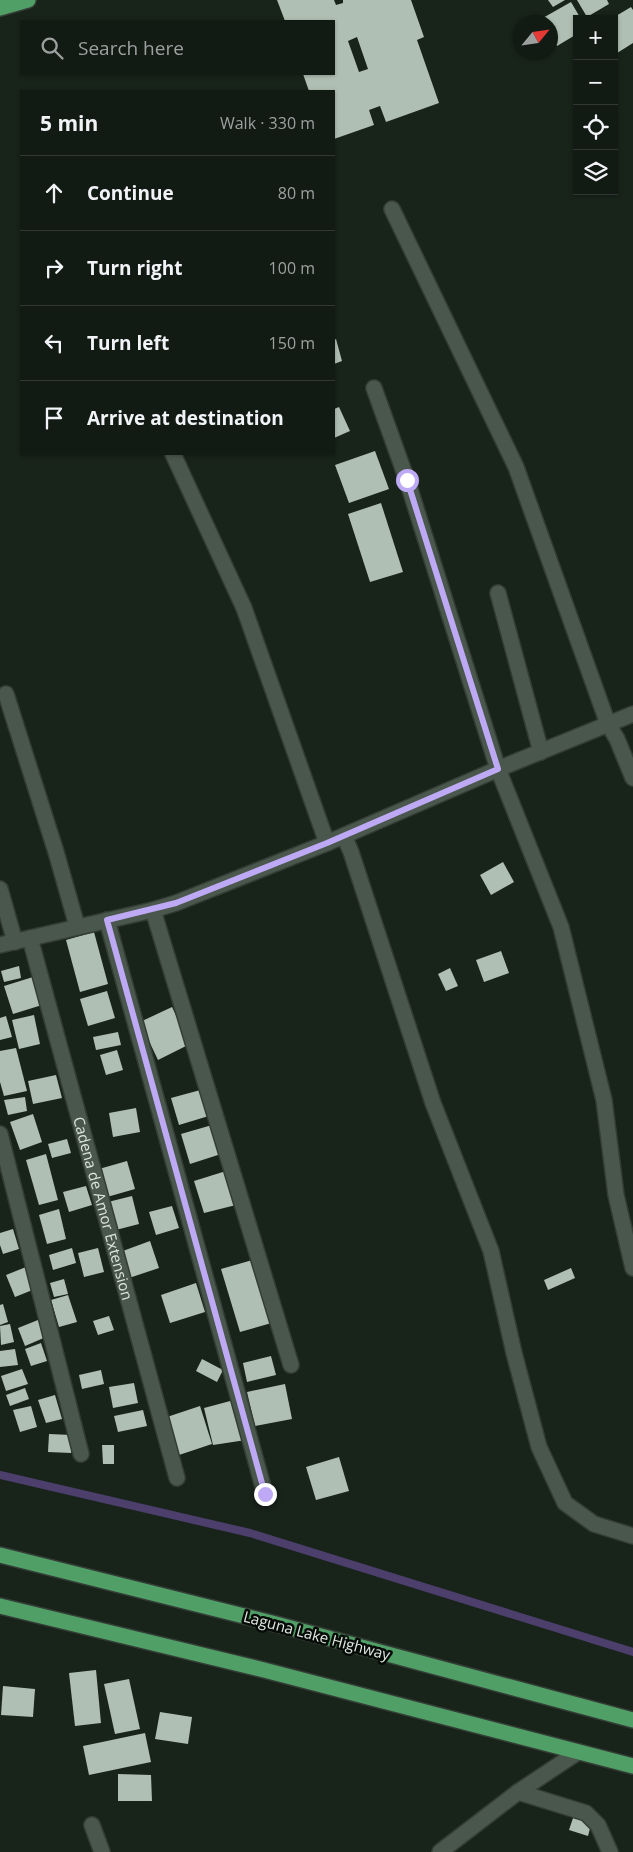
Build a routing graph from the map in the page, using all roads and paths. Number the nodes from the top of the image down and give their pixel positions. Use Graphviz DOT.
graph roads {
  1 [pos="28,0"];
  2 [pos="0,8"];
  3 [pos="392,210"];
  4 [pos="374,388"];
  5 [pos="173,455"];
  6 [pos="498,593"];
  7 [pos="6,694"];
  8 [pos="633,714"];
  9 [pos="608,724"];
  10 [pos="541,752"];
  11 [pos="498,769"];
  12 [pos="633,778"];
  13 [pos="344,836"];
  14 [pos="327,843"];
  15 [pos="0,889"];
  16 [pos="153,910"];
  17 [pos="107,920"];
  18 [pos="77,926"];
  19 [pos="30,938"];
  20 [pos="7,943"];
  21 [pos="0,1134"];
  22 [pos="633,1268"];
  23 [pos="292,1364"];
  24 [pos="81,1454"];
  25 [pos="177,1478"];
  26 [pos="265,1494"];
  27 [pos="633,1536"];
  28 [pos="0,1555"];
  29 [pos="0,1606"];
  30 [pos="633,1720"];
  31 [pos="578,1752"];
  32 [pos="633,1766"];
  33 [pos="518,1792"];
  34 [pos="92,1825"];
  35 [pos="102,1852"];
  36 [pos="440,1852"];
  37 [pos="610,1852"];
  1 -- 2 [label="main road"];
  3 -- 9 [label="street"];
  4 -- 11 [label="street"];
  5 -- 14 [label="street"];
  6 -- 10 [label="street"];
  7 -- 18 [label="street"];
  8 -- 9 [label="street"];
  9 -- 10 [label="street"];
  9 -- 12 [label="street"];
  10 -- 11 [label="street"];
  11 -- 13 [label="street"];
  11 -- 22 [label="street"];
  13 -- 14 [label="street"];
  13 -- 27 [label="street"];
  14 -- 16 [label="street"];
  15 -- 20 [label="street"];
  16 -- 17 [label="street"];
  16 -- 23 [label="street"];
  17 -- 18 [label="street"];
  17 -- 26 [label="street"];
  18 -- 19 [label="street"];
  19 -- 20 [label="street"];
  19 -- 25 [label="street, Cadena de Amor Extension"];
  21 -- 24 [label="street"];
  28 -- 30 [label="main road, Laguna Lake Highway"];
  29 -- 31 [label="main road"];
  31 -- 32 [label="main road"];
  31 -- 33 [label="street"];
  33 -- 36 [label="street"];
  33 -- 37 [label="street"];
  34 -- 35 [label="street"];
}
